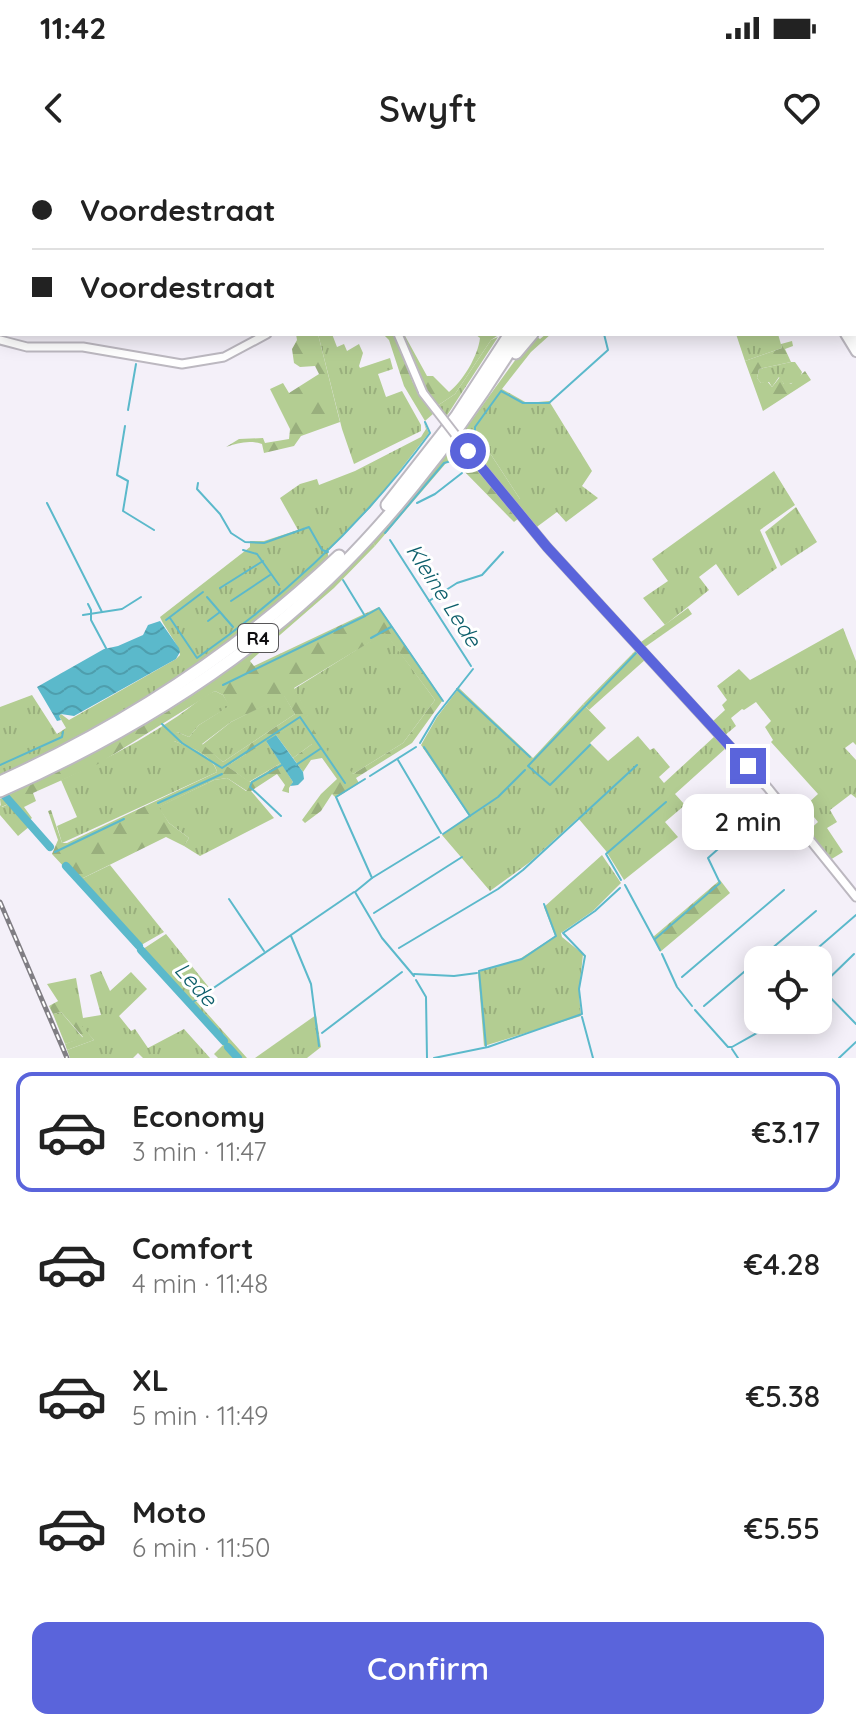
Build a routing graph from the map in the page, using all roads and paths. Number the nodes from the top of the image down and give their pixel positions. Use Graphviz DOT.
graph roads {
  1 [pos="263,336"];
  2 [pos="399,336"];
  3 [pos="506,336"];
  4 [pos="519,336"];
  5 [pos="530,336"];
  6 [pos="0,340"];
  7 [pos="493,371"];
  8 [pos="0,782"];
  9 [pos="0,791"];
  10 [pos="856,897"];
  1 -- 6 [label="street"];
  2 -- 10 [label="street, bridge"];
  3 -- 7 [label="highway, R4"];
  4 -- 7 [label="highway, R4"];
  5 -- 7 [label="highway"];
  7 -- 8 [label="highway, R4"];
  7 -- 9 [label="highway, R4"];
}
